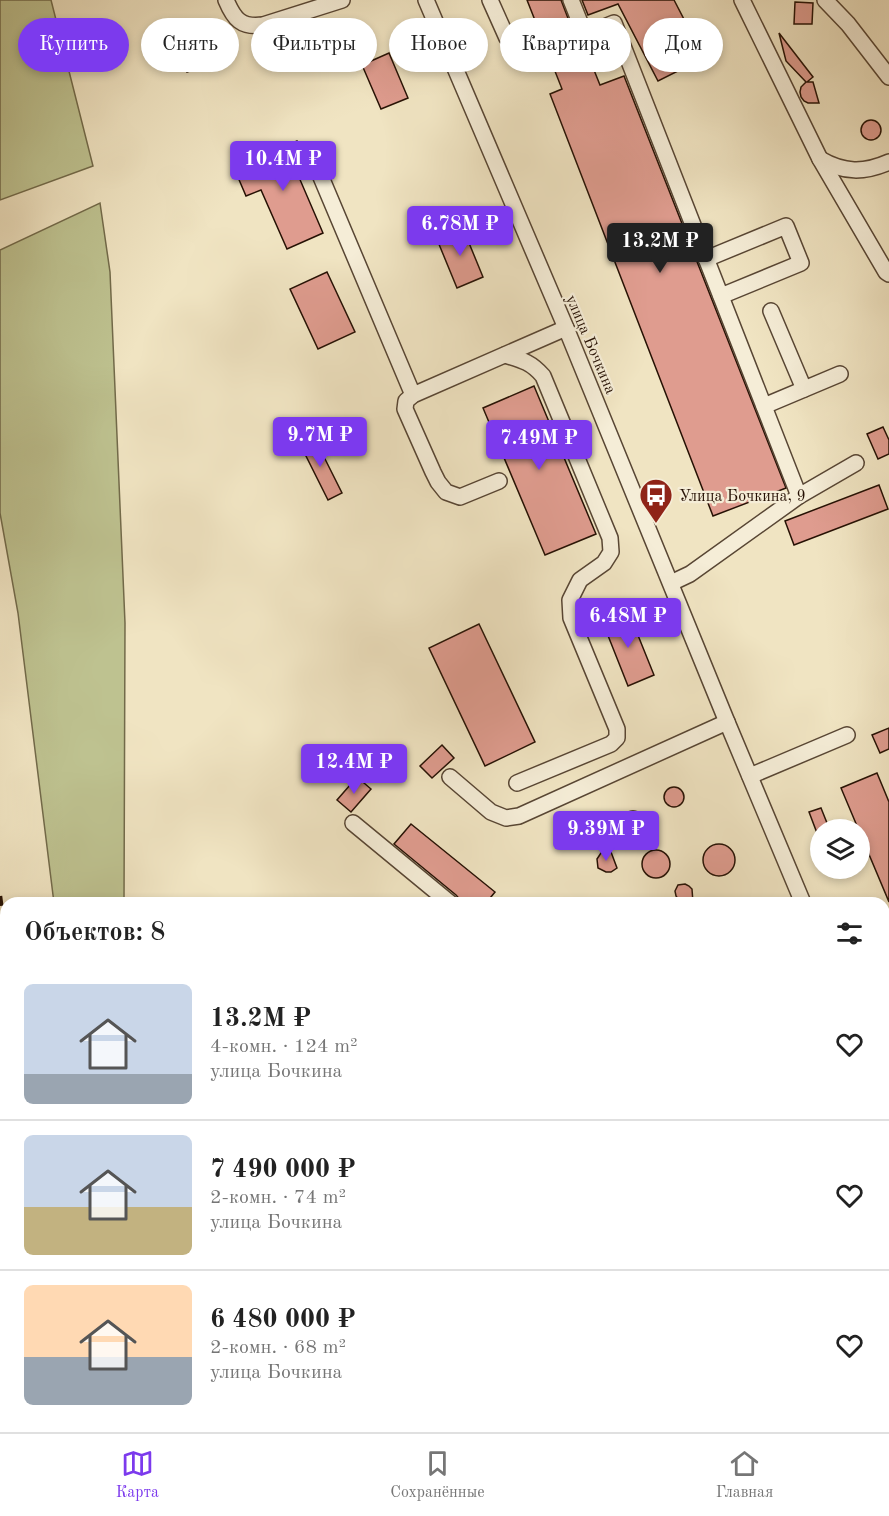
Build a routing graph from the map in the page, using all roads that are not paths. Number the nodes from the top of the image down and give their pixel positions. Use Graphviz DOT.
graph roads {
  1 [pos="226,0"];
  2 [pos="426,0"];
  3 [pos="490,0"];
  4 [pos="571,0"];
  5 [pos="742,0"];
  6 [pos="825,0"];
  7 [pos="336,1"];
  8 [pos="500,22"];
  9 [pos="889,77"];
  10 [pos="820,159"];
  11 [pos="889,162"];
  12 [pos="321,177"];
  13 [pos="706,259"];
  14 [pos="889,274"];
  15 [pos="721,296"];
  16 [pos="771,311"];
  17 [pos="566,328"];
  18 [pos="505,355"];
  19 [pos="840,374"];
  20 [pos="804,389"];
  21 [pos="413,395"];
  22 [pos="764,406"];
  23 [pos="856,463"];
  24 [pos="499,481"];
  25 [pos="799,496"];
  26 [pos="670,583"];
  27 [pos="727,722"];
  28 [pos="847,735"];
  29 [pos="750,776"];
  30 [pos="450,777"];
  31 [pos="517,783"];
  32 [pos="353,823"];
  33 [pos="443,897"];
  34 [pos="800,897"];
  1 -- 7 [label="street"];
  2 -- 17 [label="street, улица Бочкина"];
  3 -- 8 [label="street"];
  4 -- 13 [label="street"];
  5 -- 10 [label="street"];
  6 -- 9 [label="street"];
  10 -- 11 [label="street"];
  10 -- 14 [label="street"];
  12 -- 21 [label="street"];
  13 -- 15 [label="street"];
  13 -- 15 [label="street"];
  15 -- 22 [label="street"];
  16 -- 20 [label="street"];
  17 -- 18 [label="street"];
  17 -- 26 [label="street, улица Бочкина"];
  18 -- 21 [label="street"];
  18 -- 31 [label="street"];
  19 -- 20 [label="street"];
  20 -- 22 [label="street"];
  21 -- 24 [label="street"];
  22 -- 25 [label="street"];
  23 -- 25 [label="street"];
  25 -- 26 [label="street"];
  26 -- 27 [label="street, улица Бочкина"];
  27 -- 29 [label="street, улица Бочкина"];
  27 -- 30 [label="street"];
  28 -- 29 [label="street"];
  29 -- 34 [label="street, улица Бочкина"];
  32 -- 33 [label="street"];
}
